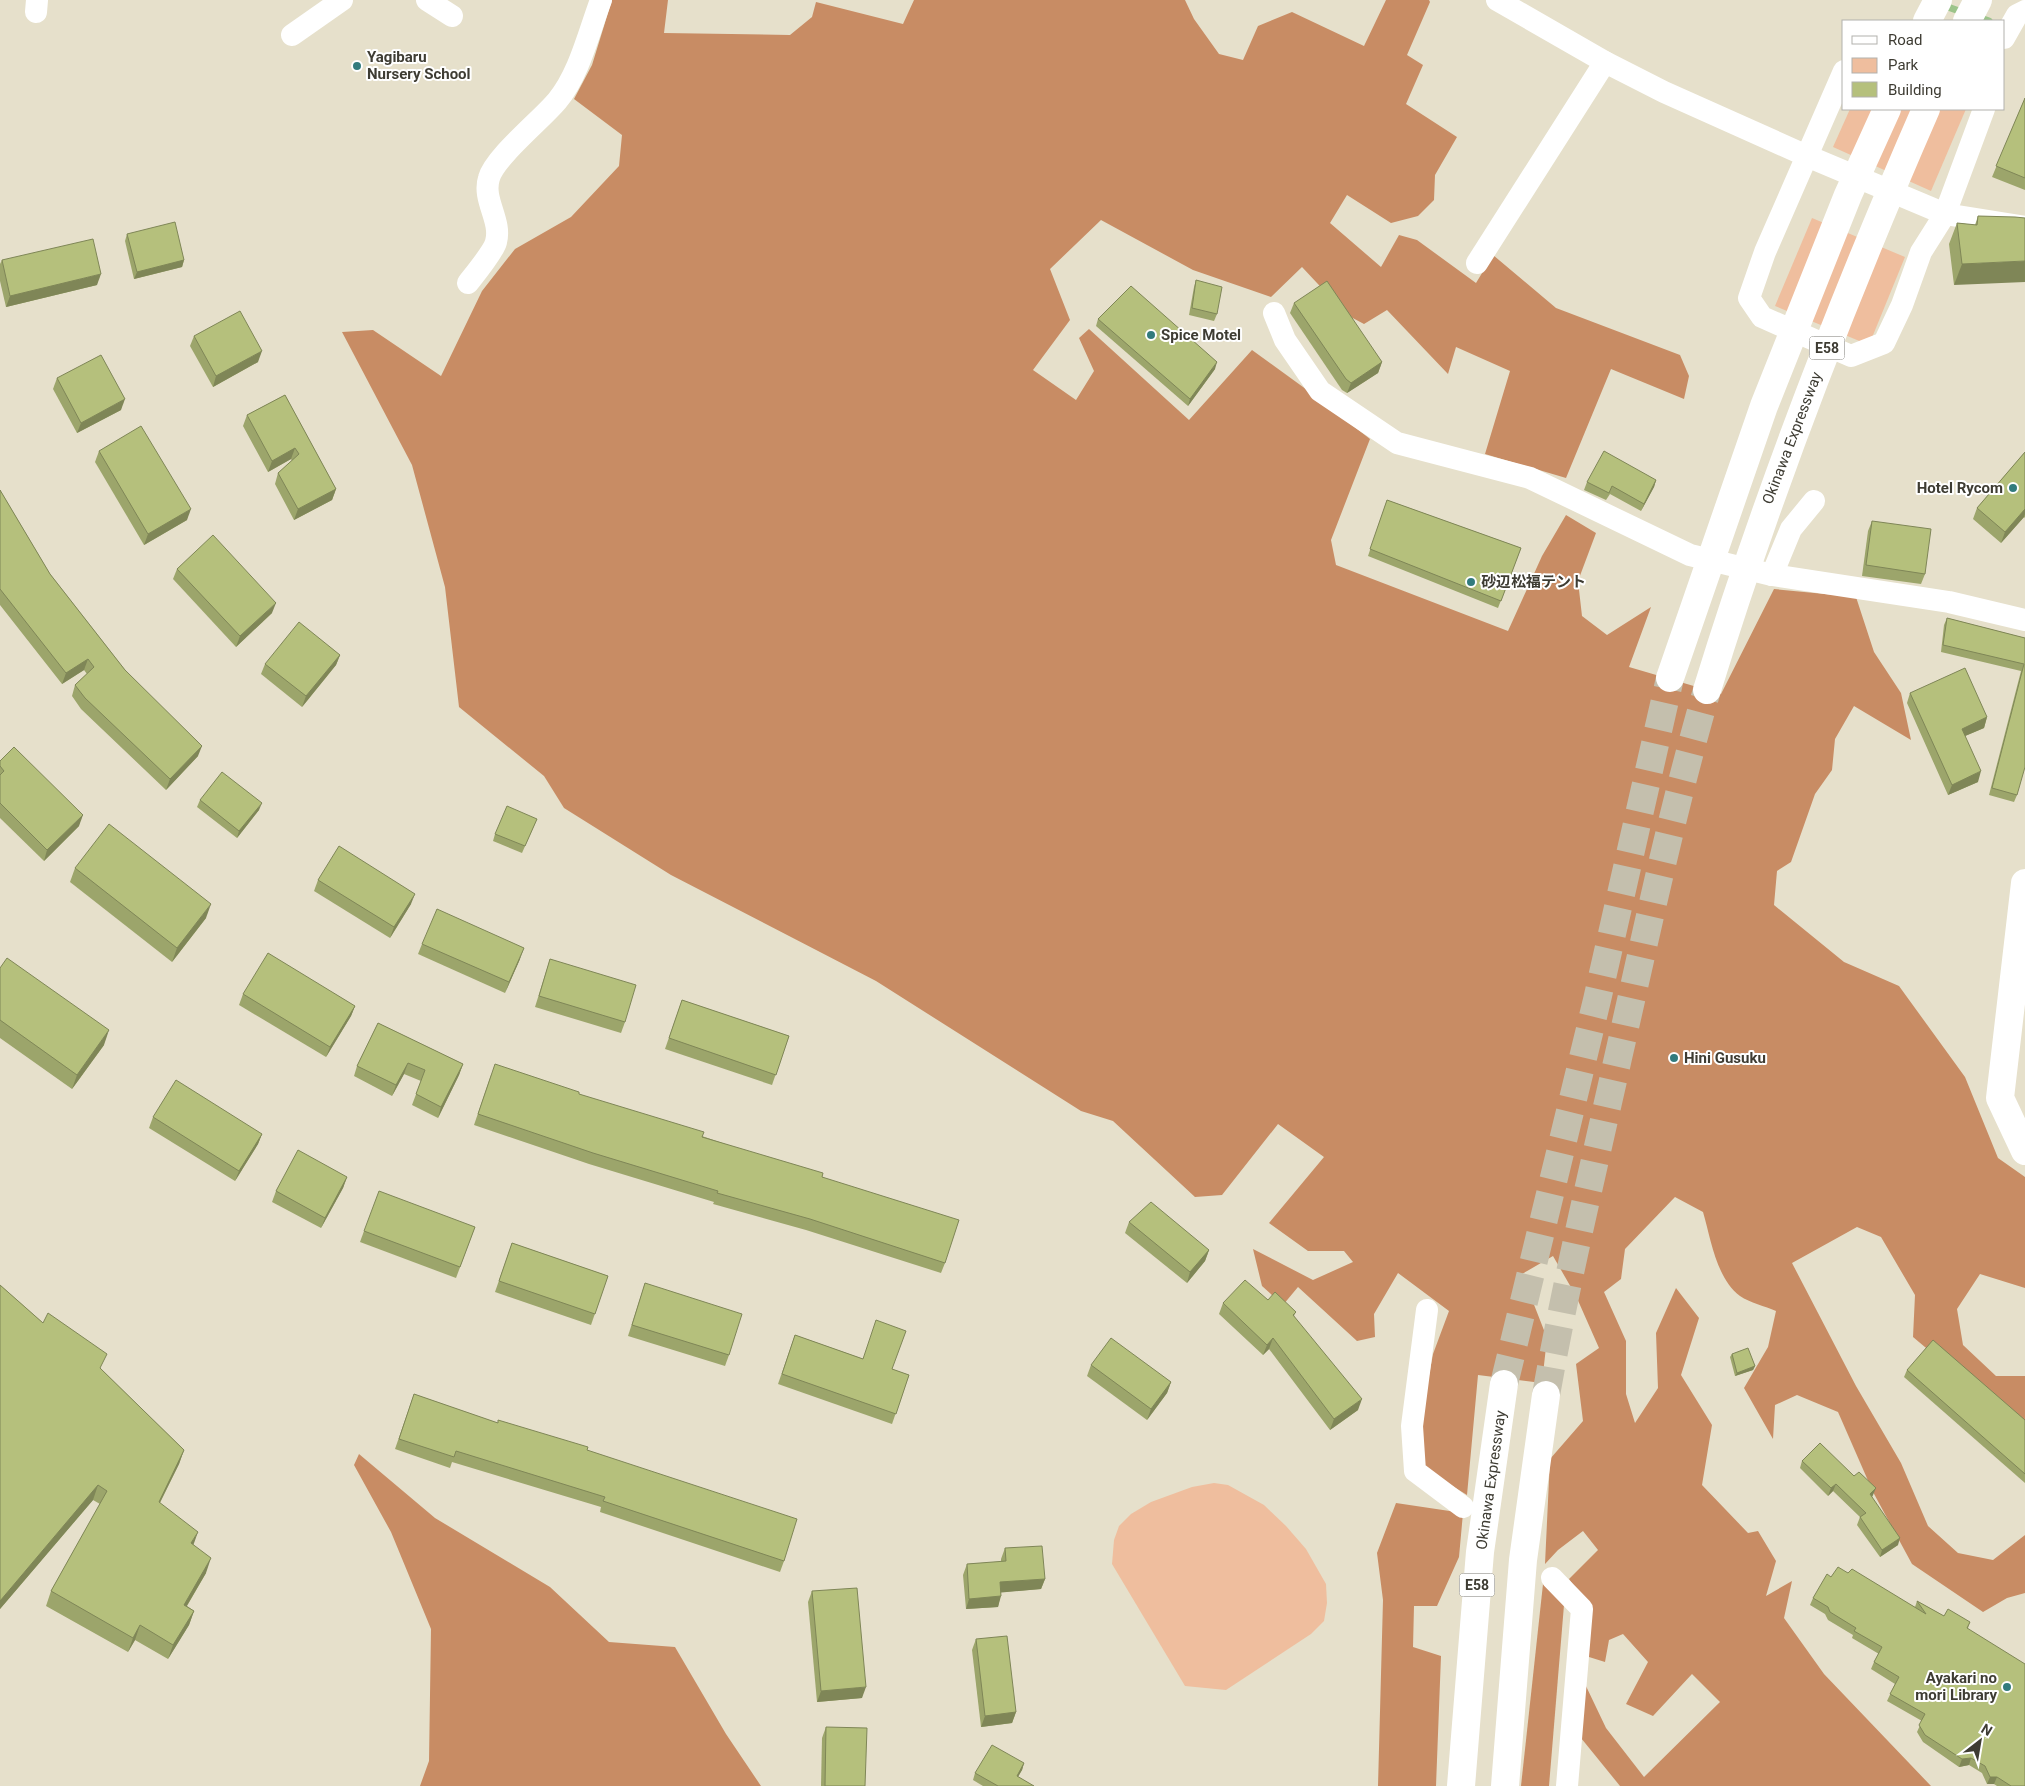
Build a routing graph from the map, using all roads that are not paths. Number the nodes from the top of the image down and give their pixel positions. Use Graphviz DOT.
graph roads {
  1 [pos="342,0"];
  2 [pos="427,0"];
  3 [pos="601,0"];
  4 [pos="1497,0"];
  5 [pos="1938,0"];
  6 [pos="1978,0"];
  7 [pos="2025,11"];
  8 [pos="452,16"];
  9 [pos="1928,20"];
  10 [pos="1968,20"];
  11 [pos="292,35"];
  12 [pos="2005,36"];
  13 [pos="1604,62"];
  14 [pos="1842,76"];
  15 [pos="1887,110"];
  16 [pos="1926,110"];
  17 [pos="1984,110"];
  18 [pos="1807,156"];
  19 [pos="1945,214"];
  20 [pos="2025,227"];
  21 [pos="1477,263"];
  22 [pos="468,283"];
  23 [pos="1274,313"];
  24 [pos="1814,501"];
  25 [pos="1772,575"];
  26 [pos="2025,620"];
  27 [pos="1670,678"];
  28 [pos="1707,690"];
  29 [pos="2025,883"];
  30 [pos="2025,1151"];
  31 [pos="1428,1310"];
  32 [pos="1504,1384"];
  33 [pos="1546,1395"];
  34 [pos="1463,1507"];
  35 [pos="1552,1578"];
  36 [pos="1461,1786"];
  37 [pos="1504,1786"];
  38 [pos="1567,1786"];
  1 -- 11 [label="street"];
  2 -- 8 [label="street"];
  3 -- 22 [label="street"];
  4 -- 13 [label="street"];
  5 -- 9 [label="main road"];
  6 -- 10 [label="main road"];
  7 -- 12 [label="street"];
  13 -- 18 [label="street"];
  13 -- 21 [label="street"];
  14 -- 18 [label="street"];
  15 -- 27 [label="main road, E58"];
  16 -- 28 [label="main road, Okinawa Expressway / E58"];
  17 -- 19 [label="street"];
  18 -- 19 [label="street"];
  18 -- 19 [label="street"];
  19 -- 20 [label="street"];
  23 -- 25 [label="street"];
  24 -- 25 [label="street"];
  25 -- 26 [label="street"];
  29 -- 30 [label="main road"];
  31 -- 34 [label="street"];
  32 -- 36 [label="main road, Okinawa Expressway / E58"];
  33 -- 37 [label="main road"];
  35 -- 38 [label="street"];
}
